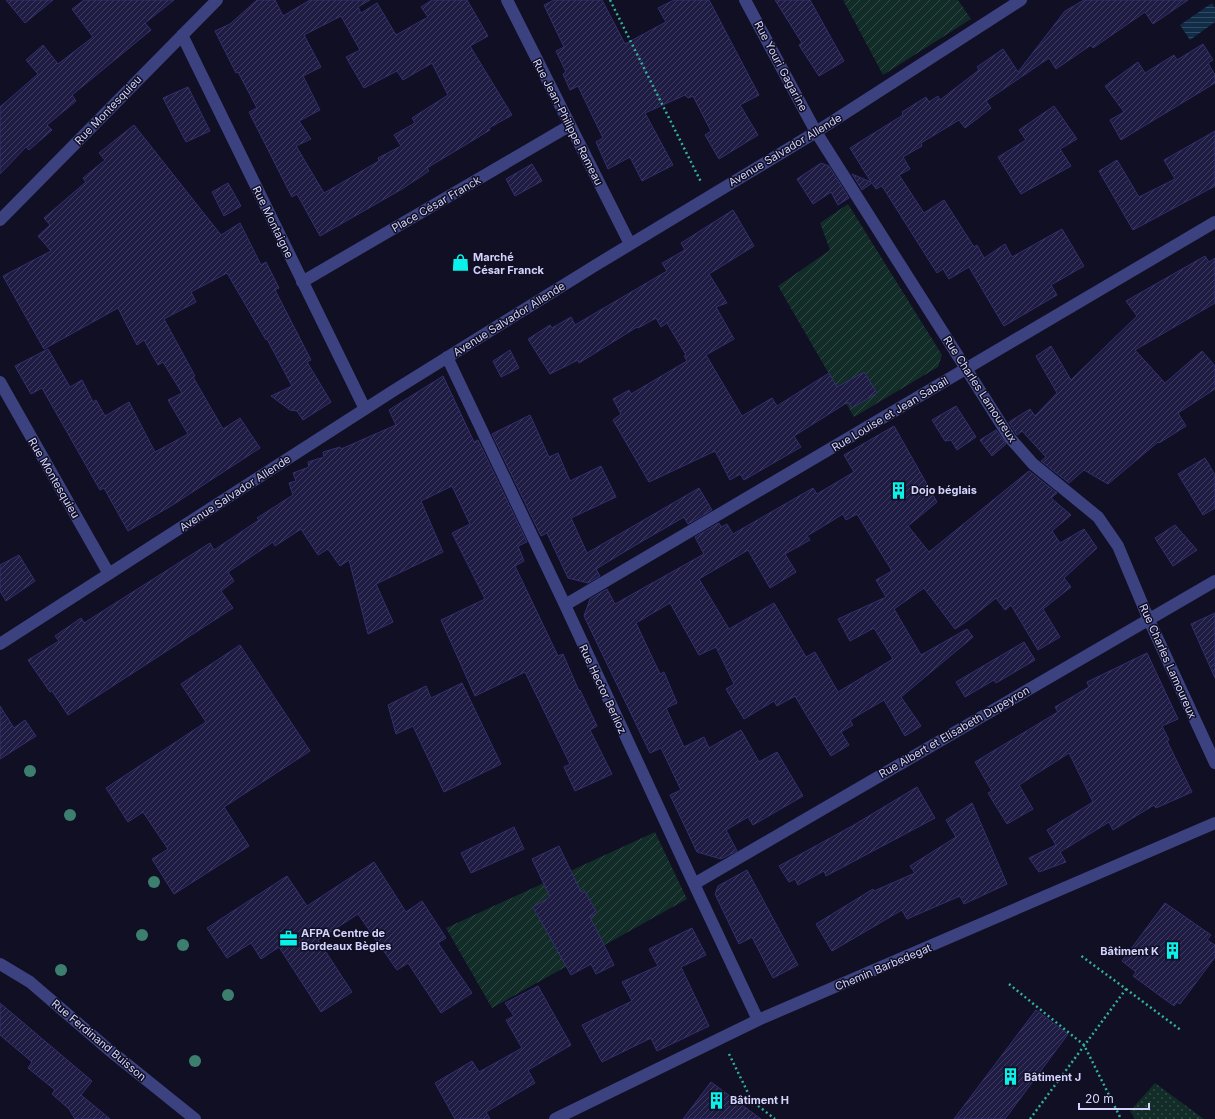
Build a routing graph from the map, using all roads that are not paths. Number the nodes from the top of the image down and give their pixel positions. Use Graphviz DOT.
graph roads {
  1 [pos="217,0"];
  2 [pos="507,0"];
  3 [pos="745,0"];
  4 [pos="1021,0"];
  5 [pos="182,35"];
  6 [pos="569,126"];
  7 [pos="816,132"];
  8 [pos="0,220"];
  9 [pos="1215,222"];
  10 [pos="630,244"];
  11 [pos="302,282"];
  12 [pos="447,358"];
  13 [pos="966,369"];
  14 [pos="0,382"];
  15 [pos="366,409"];
  16 [pos="109,574"];
  17 [pos="1215,581"];
  18 [pos="565,605"];
  19 [pos="1149,620"];
  20 [pos="0,644"];
  21 [pos="1215,763"];
  22 [pos="1215,823"];
  23 [pos="694,884"];
  24 [pos="0,964"];
  25 [pos="758,1020"];
  26 [pos="195,1119"];
  27 [pos="556,1119"];
  1 -- 5 [label="street, Rue Montesquieu"];
  2 -- 6 [label="street, Rue Jean-Philippe Rameau"];
  3 -- 7 [label="street, Rue Youri Gagarine"];
  4 -- 7 [label="street, Avenue Salvador Allende"];
  5 -- 8 [label="street, Rue Montesquieu"];
  5 -- 11 [label="street, Rue Montaigne"];
  6 -- 10 [label="street, Rue Jean-Philippe Rameau"];
  6 -- 11 [label="street, Place César Franck"];
  7 -- 10 [label="street, Avenue Salvador Allende"];
  7 -- 13 [label="street, Rue Charles Lamoureux"];
  9 -- 13 [label="street, Rue Louise et Jean Sabail"];
  10 -- 12 [label="street, Avenue Salvador Allende"];
  11 -- 15 [label="street, Rue Montaigne"];
  12 -- 15 [label="street, Avenue Salvador Allende"];
  12 -- 18 [label="street, Rue Hector Berlioz"];
  13 -- 18 [label="street, Rue Louise et Jean Sabail"];
  13 -- 19 [label="street, Rue Charles Lamoureux"];
  14 -- 16 [label="street, Rue Montesquieu"];
  15 -- 16 [label="street, Avenue Salvador Allende"];
  16 -- 20 [label="street, Avenue Salvador Allende"];
  17 -- 19 [label="street, Rue Albert et Elisabeth Dupeyron"];
  18 -- 23 [label="street, Rue Hector Berlioz"];
  19 -- 21 [label="street, Rue Charles Lamoureux"];
  19 -- 23 [label="street, Rue Albert et Elisabeth Dupeyron"];
  22 -- 25 [label="street, Chemin Barbedegat"];
  23 -- 25 [label="street, Rue Hector Berlioz"];
  24 -- 26 [label="street, Rue Ferdinand Buisson"];
  25 -- 27 [label="street, Chemin Barbedegat"];
}
